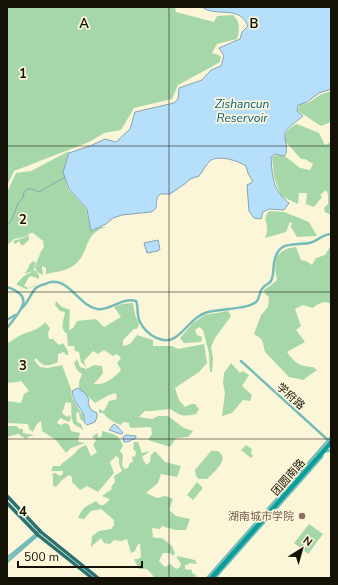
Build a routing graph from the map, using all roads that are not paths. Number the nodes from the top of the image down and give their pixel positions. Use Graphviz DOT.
graph roads {
  1 [pos="331,234"];
  2 [pos="7,287"];
  3 [pos="23,298"];
  4 [pos="30,299"];
  5 [pos="22,308"];
  6 [pos="17,314"];
  7 [pos="7,320"];
  8 [pos="7,328"];
  9 [pos="241,361"];
  10 [pos="331,437"];
  11 [pos="330,442"];
  12 [pos="331,450"];
  13 [pos="323,453"];
  14 [pos="7,496"];
  15 [pos="7,503"];
  16 [pos="38,533"];
  17 [pos="7,558"];
  18 [pos="7,562"];
  19 [pos="92,578"];
  20 [pos="98,578"];
  21 [pos="207,578"];
  22 [pos="213,578"];
  1 -- 4 [label="street"];
  2 -- 3 [label="street"];
  3 -- 4 [label="street"];
  3 -- 5 [label="street"];
  4 -- 5 [label="street"];
  5 -- 6 [label="street"];
  6 -- 7 [label="street"];
  6 -- 8 [label="street"];
  9 -- 11 [label="street, 学府路"];
  10 -- 11 [label="street"];
  11 -- 13 [label="main road, 团圆南路"];
  11 -- 21 [label="street"];
  11 -- 22 [label="main road, 团圆南路"];
  12 -- 13 [label="street"];
  13 -- 22 [label="main road, 团圆南路"];
  14 -- 16 [label="highway"];
  15 -- 16 [label="highway"];
  16 -- 17 [label="street"];
  16 -- 18 [label="street"];
  16 -- 19 [label="highway"];
  16 -- 20 [label="highway"];
}
